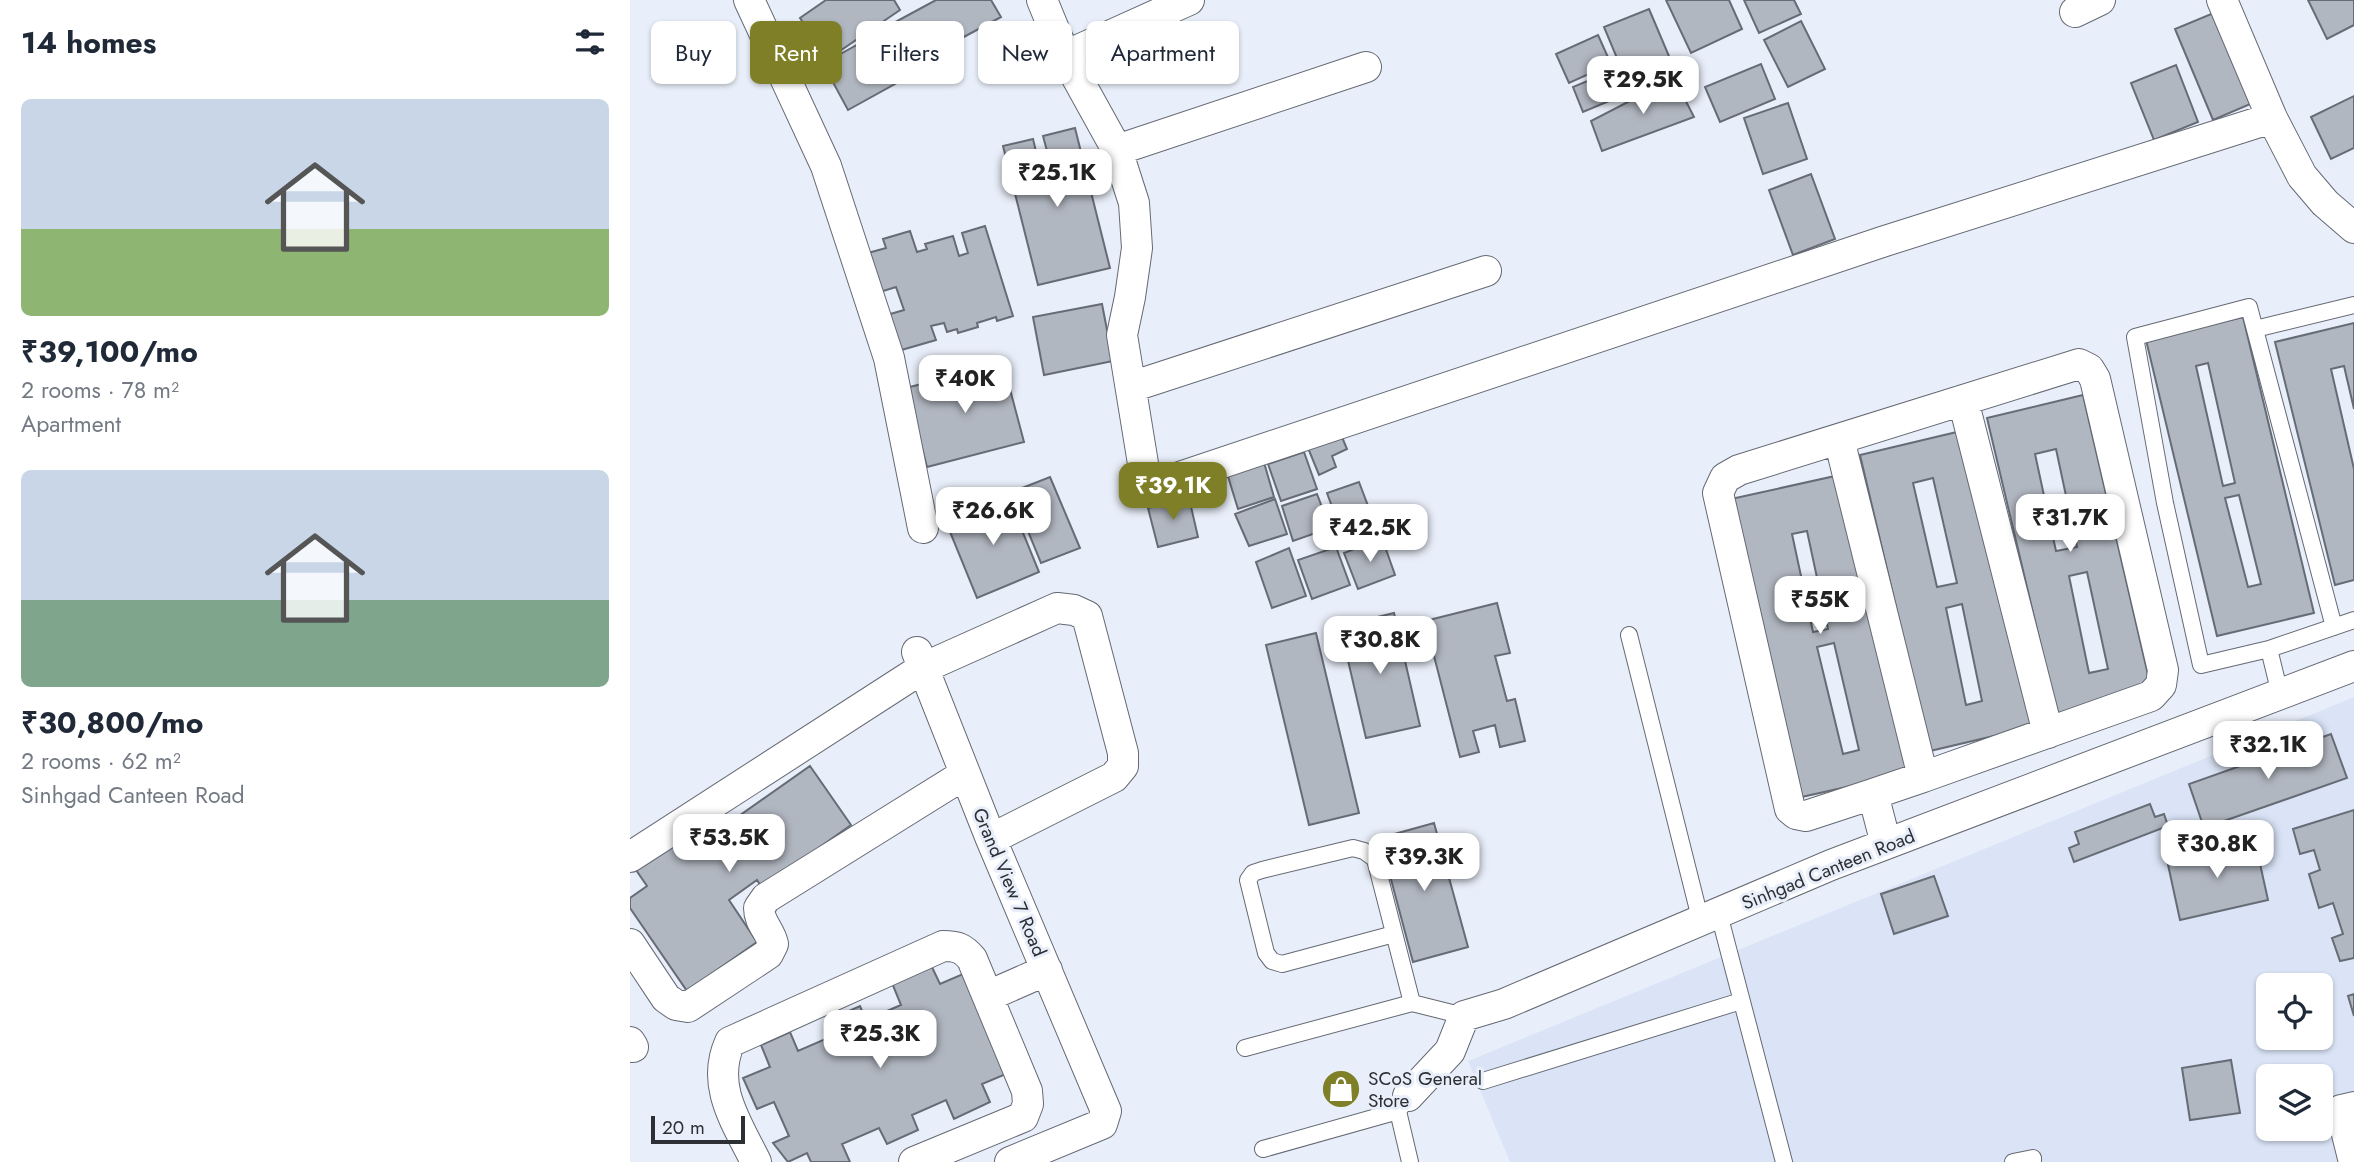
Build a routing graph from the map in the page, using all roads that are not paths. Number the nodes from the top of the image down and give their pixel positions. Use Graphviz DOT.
graph roads {
  1 [pos="749,0"];
  2 [pos="1042,0"];
  3 [pos="1189,0"];
  4 [pos="2222,0"];
  5 [pos="1051,21"];
  6 [pos="1072,53"];
  7 [pos="1366,67"];
  8 [pos="1072,69"];
  9 [pos="2272,118"];
  10 [pos="1117,150"];
  11 [pos="2354,228"];
  12 [pos="1486,271"];
  13 [pos="2354,305"];
  14 [pos="2255,329"];
  15 [pos="1130,387"];
  16 [pos="1963,400"];
  17 [pos="1839,439"];
  18 [pos="923,528"];
  19 [pos="2354,620"];
  20 [pos="2334,627"];
  21 [pos="1629,635"];
  22 [pos="2269,649"];
  23 [pos="920,660"];
  24 [pos="2354,666"];
  25 [pos="2280,694"];
  26 [pos="2048,733"];
  27 [pos="965,774"];
  28 [pos="1923,777"];
  29 [pos="1873,793"];
  30 [pos="991,839"];
  31 [pos="1886,844"];
  32 [pos="630,857"];
  33 [pos="1710,918"];
  34 [pos="1394,934"];
  35 [pos="632,950"];
  36 [pos="1048,970"];
  37 [pos="988,996"];
  38 [pos="1741,1001"];
  39 [pos="1412,1003"];
  40 [pos="1464,1016"];
  41 [pos="1245,1048"];
  42 [pos="1483,1081"];
  43 [pos="1403,1104"];
  44 [pos="2354,1107"];
  45 [pos="1263,1149"];
  46 [pos="1780,1161"];
  47 [pos="756,1162"];
  48 [pos="914,1162"];
  49 [pos="1010,1162"];
  50 [pos="1410,1162"];
  51 [pos="2013,1162"];
  52 [pos="2034,1162"];
  53 [pos="2354,1162"];
  1 -- 18 [label="street"];
  2 -- 5 [label="street"];
  3 -- 6 [label="street"];
  4 -- 9 [label="street"];
  7 -- 10 [label="street"];
  8 -- 10 [label="street"];
  9 -- 11 [label="street"];
  9 -- 15 [label="street"];
  10 -- 15 [label="street"];
  12 -- 15 [label="street"];
  13 -- 14 [label="lane"];
  14 -- 20 [label="lane"];
  14 -- 22 [label="lane"];
  16 -- 17 [label="street"];
  16 -- 26 [label="street"];
  16 -- 26 [label="street"];
  17 -- 28 [label="street"];
  17 -- 29 [label="street"];
  19 -- 20 [label="lane"];
  20 -- 22 [label="lane"];
  21 -- 33 [label="lane"];
  22 -- 25 [label="lane"];
  23 -- 27 [label="street, Grand View 7 Road"];
  23 -- 30 [label="street"];
  23 -- 32 [label="street"];
  24 -- 25 [label="street, Sinhgad Canteen Road"];
  25 -- 31 [label="street, Sinhgad Canteen Road"];
  26 -- 28 [label="street"];
  27 -- 30 [label="street, Grand View 7 Road"];
  27 -- 35 [label="street"];
  28 -- 29 [label="street"];
  29 -- 31 [label="street"];
  30 -- 36 [label="street, Grand View 7 Road"];
  31 -- 33 [label="street, Sinhgad Canteen Road"];
  33 -- 38 [label="lane"];
  33 -- 40 [label="street, Sinhgad Canteen Road"];
  34 -- 34 [label="lane"];
  34 -- 39 [label="lane"];
  36 -- 37 [label="street"];
  36 -- 49 [label="street, Grand View 7 Road"];
  37 -- 47 [label="street"];
  37 -- 48 [label="street"];
  38 -- 42 [label="lane"];
  38 -- 46 [label="lane"];
  39 -- 40 [label="lane"];
  39 -- 41 [label="lane"];
  40 -- 43 [label="street"];
  43 -- 45 [label="lane"];
  43 -- 50 [label="lane"];
  44 -- 53 [label="street"];
  51 -- 52 [label="lane"];
}
